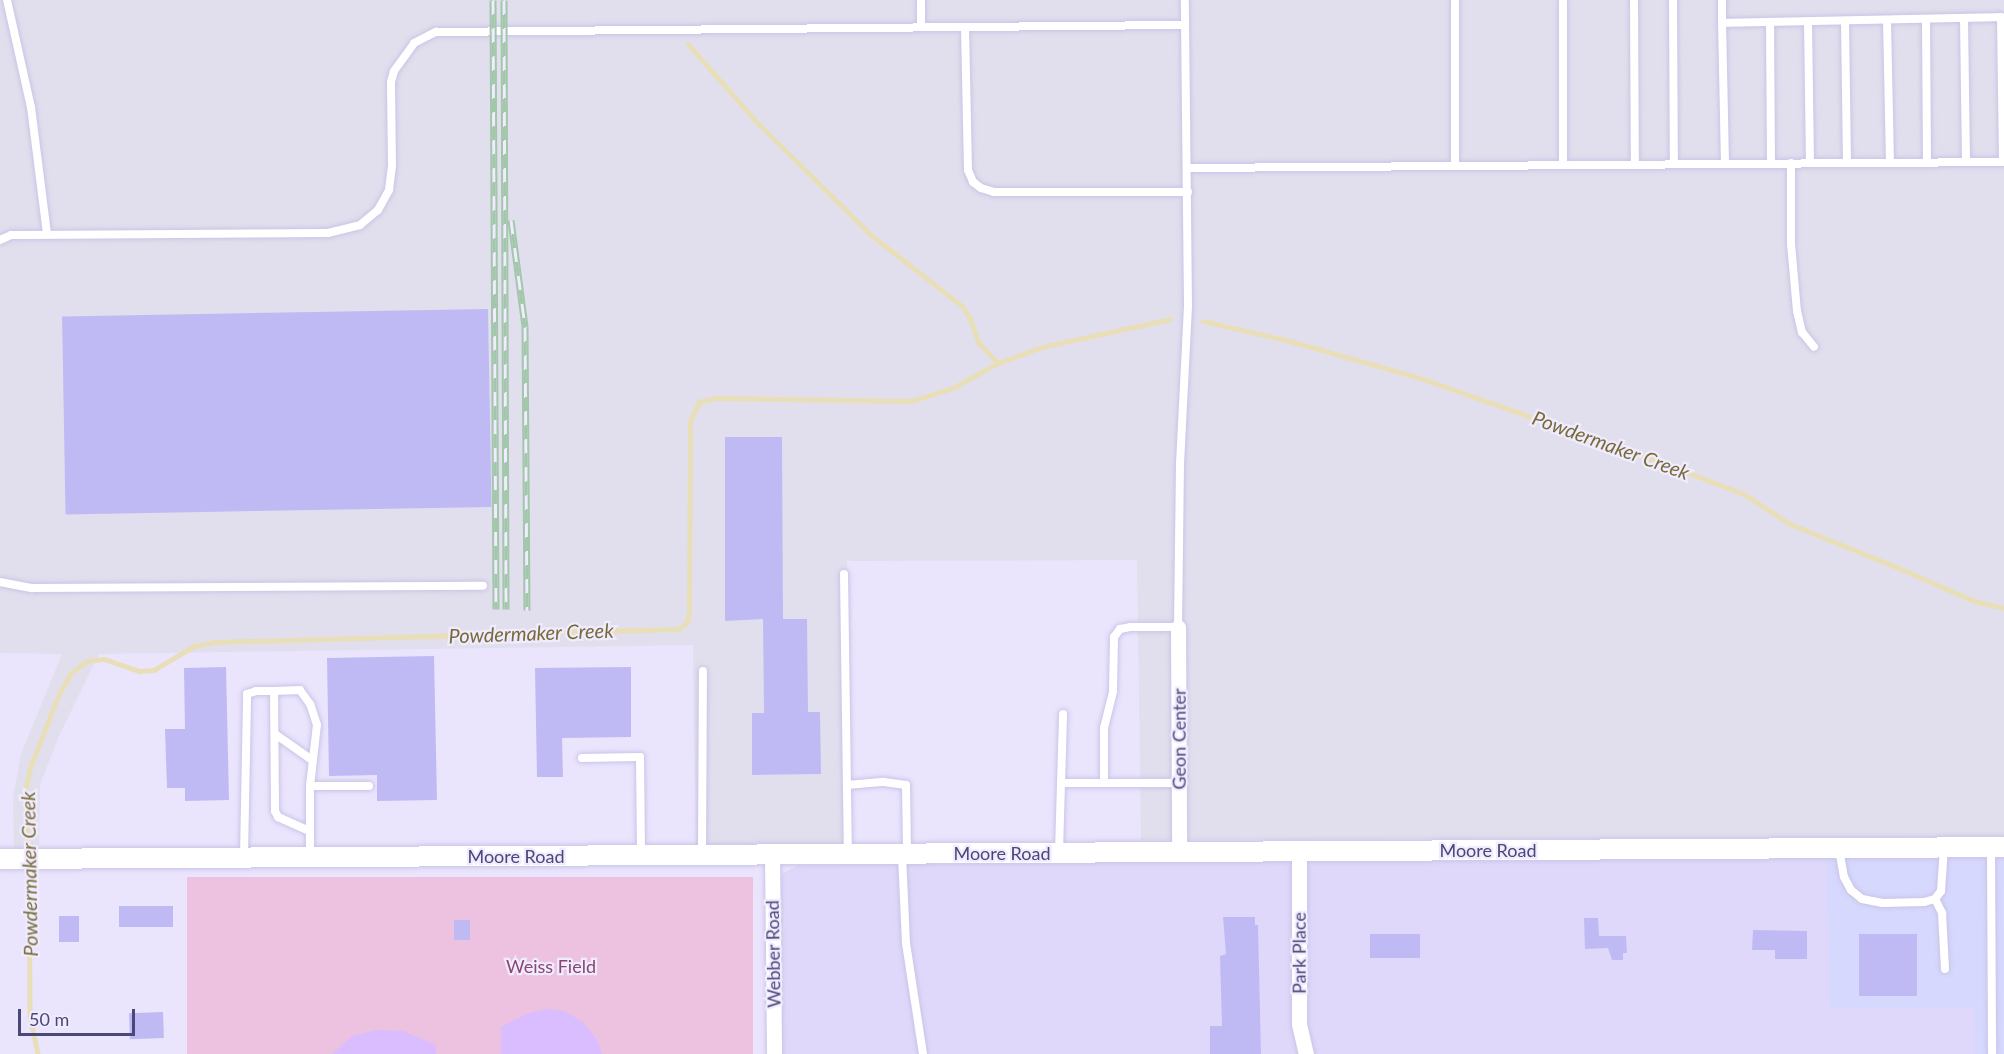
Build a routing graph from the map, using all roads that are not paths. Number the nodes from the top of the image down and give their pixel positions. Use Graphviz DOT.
graph roads {
  1 [pos="7,0"];
  2 [pos="921,0"];
  3 [pos="1185,0"];
  4 [pos="1455,0"];
  5 [pos="1634,0"];
  6 [pos="1673,0"];
  7 [pos="1722,0"];
  8 [pos="1563,2"];
  9 [pos="1964,18"];
  10 [pos="1926,19"];
  11 [pos="1887,20"];
  12 [pos="1808,21"];
  13 [pos="1845,21"];
  14 [pos="1770,22"];
  15 [pos="1722,23"];
  16 [pos="1185,25"];
  17 [pos="921,27"];
  18 [pos="965,27"];
  19 [pos="1890,162"];
  20 [pos="1927,162"];
  21 [pos="1966,162"];
  22 [pos="2003,162"];
  23 [pos="1772,163"];
  24 [pos="1791,163"];
  25 [pos="1810,163"];
  26 [pos="1847,163"];
  27 [pos="1563,164"];
  28 [pos="1635,164"];
  29 [pos="1674,164"];
  30 [pos="1725,164"];
  31 [pos="1455,165"];
  32 [pos="1188,168"];
  33 [pos="1188,192"];
  34 [pos="47,234"];
  35 [pos="0,240"];
  36 [pos="1814,347"];
  37 [pos="844,574"];
  38 [pos="0,582"];
  39 [pos="483,586"];
  40 [pos="1178,627"];
  41 [pos="702,671"];
  42 [pos="274,691"];
  43 [pos="1064,714"];
  44 [pos="275,734"];
  45 [pos="582,758"];
  46 [pos="312,760"];
  47 [pos="1061,783"];
  48 [pos="1104,783"];
  49 [pos="1179,783"];
  50 [pos="847,785"];
  51 [pos="310,786"];
  52 [pos="369,786"];
  53 [pos="310,831"];
  54 [pos="1944,847"];
  55 [pos="1998,847"];
  56 [pos="1839,848"];
  57 [pos="1179,851"];
  58 [pos="1299,851"];
  59 [pos="1059,852"];
  60 [pos="772,854"];
  61 [pos="848,854"];
  62 [pos="904,854"];
  63 [pos="641,855"];
  64 [pos="702,855"];
  65 [pos="244,857"];
  66 [pos="310,857"];
  67 [pos="0,859"];
  68 [pos="1935,899"];
  69 [pos="1945,969"];
  70 [pos="774,1054"];
  71 [pos="922,1054"];
  72 [pos="1306,1054"];
  73 [pos="1992,1054"];
  1 -- 34 [label="lane"];
  2 -- 17 [label="lane"];
  3 -- 16 [label="lane"];
  4 -- 31 [label="lane"];
  5 -- 28 [label="lane"];
  6 -- 29 [label="lane"];
  7 -- 15 [label="lane"];
  8 -- 27 [label="lane"];
  9 -- 10 [label="lane"];
  9 -- 21 [label="lane"];
  9 -- 22 [label="lane"];
  10 -- 11 [label="lane"];
  10 -- 20 [label="lane"];
  11 -- 13 [label="lane"];
  11 -- 19 [label="lane"];
  12 -- 13 [label="lane"];
  12 -- 14 [label="lane"];
  12 -- 25 [label="lane"];
  13 -- 26 [label="lane"];
  14 -- 15 [label="lane"];
  14 -- 23 [label="lane"];
  15 -- 30 [label="lane"];
  16 -- 18 [label="lane"];
  16 -- 32 [label="lane"];
  17 -- 18 [label="lane"];
  17 -- 34 [label="lane"];
  18 -- 33 [label="lane"];
  19 -- 20 [label="lane"];
  19 -- 26 [label="lane"];
  20 -- 21 [label="lane"];
  21 -- 22 [label="lane"];
  23 -- 24 [label="lane"];
  23 -- 30 [label="lane"];
  24 -- 25 [label="lane"];
  24 -- 36 [label="lane"];
  25 -- 26 [label="lane"];
  27 -- 28 [label="lane"];
  27 -- 31 [label="lane"];
  28 -- 29 [label="lane"];
  29 -- 30 [label="lane"];
  31 -- 32 [label="lane"];
  32 -- 33 [label="lane"];
  33 -- 40 [label="lane"];
  34 -- 35 [label="lane"];
  37 -- 50 [label="lane"];
  38 -- 39 [label="lane"];
  40 -- 48 [label="lane"];
  40 -- 49 [label="street, Geon Center"];
  41 -- 64 [label="lane"];
  42 -- 44 [label="lane"];
  42 -- 46 [label="lane"];
  42 -- 65 [label="lane"];
  43 -- 47 [label="lane"];
  44 -- 46 [label="lane"];
  44 -- 53 [label="lane"];
  45 -- 63 [label="lane"];
  46 -- 51 [label="lane"];
  47 -- 48 [label="lane"];
  47 -- 59 [label="lane"];
  48 -- 49 [label="lane"];
  49 -- 57 [label="street, Geon Center"];
  50 -- 61 [label="lane"];
  50 -- 62 [label="lane"];
  51 -- 52 [label="lane"];
  51 -- 53 [label="lane"];
  53 -- 66 [label="lane"];
  54 -- 55 [label="street, Moore Road"];
  54 -- 56 [label="street, Moore Road"];
  54 -- 68 [label="lane"];
  55 -- 73 [label="lane"];
  56 -- 58 [label="street, Moore Road"];
  56 -- 68 [label="lane"];
  57 -- 58 [label="street, Moore Road"];
  57 -- 59 [label="street, Moore Road"];
  58 -- 72 [label="street, Park Place"];
  59 -- 62 [label="street, Moore Road"];
  60 -- 61 [label="street, Moore Road"];
  60 -- 64 [label="street, Moore Road"];
  60 -- 70 [label="street, Webber Road"];
  61 -- 62 [label="street, Moore Road"];
  62 -- 71 [label="lane"];
  63 -- 64 [label="street, Moore Road"];
  63 -- 66 [label="street, Moore Road"];
  65 -- 66 [label="street, Moore Road"];
  65 -- 67 [label="street, Moore Road"];
  68 -- 69 [label="lane"];
}
